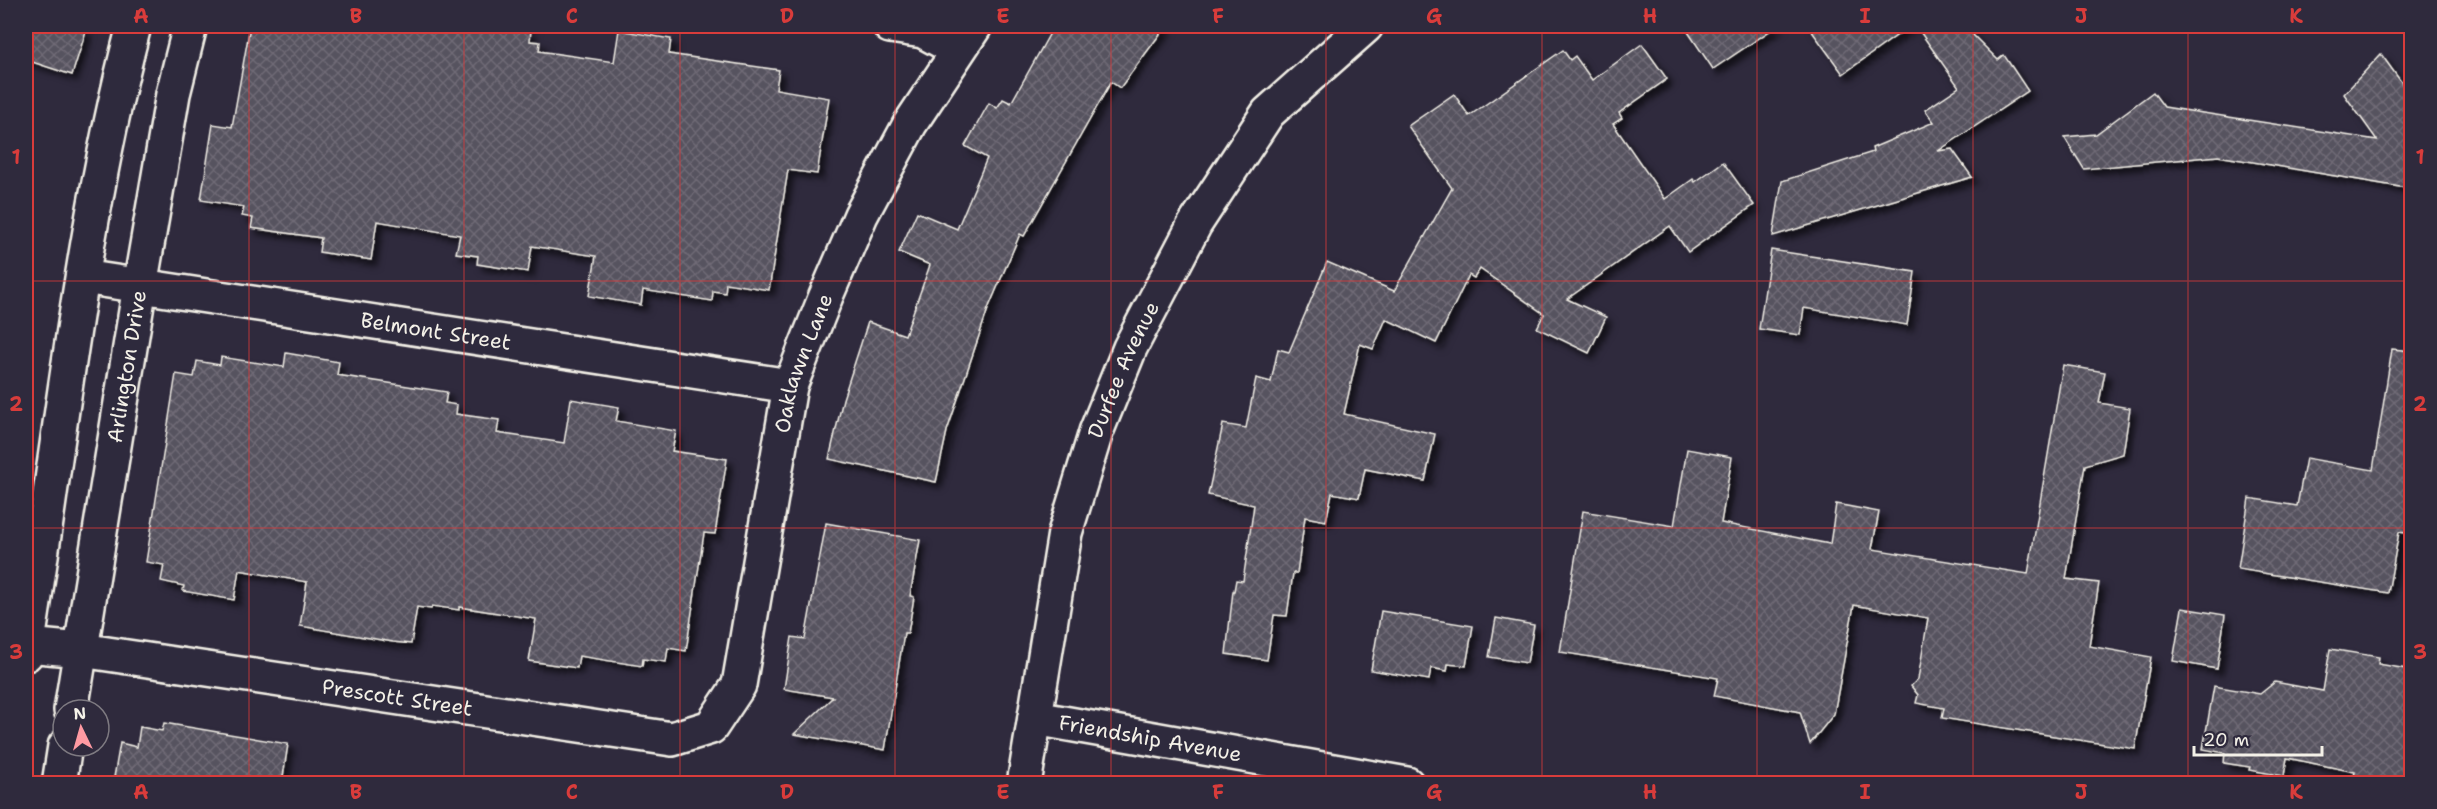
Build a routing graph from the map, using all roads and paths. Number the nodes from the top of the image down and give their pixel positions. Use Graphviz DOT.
graph roads {
  1 [pos="134,26"];
  2 [pos="190,26"];
  3 [pos="890,26"];
  4 [pos="1365,26"];
  5 [pos="966,38"];
  6 [pos="83,277"];
  7 [pos="140,286"];
  8 [pos="790,386"];
  9 [pos="26,649"];
  10 [pos="81,651"];
  11 [pos="73,698"];
  12 [pos="1035,718"];
  13 [pos="711,727"];
  14 [pos="63,758"];
  15 [pos="59,783"];
  16 [pos="1024,783"];
  17 [pos="1407,783"];
  1 -- 6 [label="street"];
  2 -- 7 [label="street, Arlington Drive"];
  3 -- 5 [label="street"];
  4 -- 12 [label="street, Durfee Avenue"];
  5 -- 8 [label="street, Oaklawn Lane"];
  6 -- 7 [label="street, Belmont Street"];
  6 -- 9 [label="street"];
  7 -- 8 [label="street, Belmont Street"];
  7 -- 10 [label="street, Arlington Drive"];
  8 -- 13 [label="street, Oaklawn Lane"];
  9 -- 10 [label="street, Prescott Street"];
  10 -- 11 [label="street, Arlington Drive"];
  10 -- 13 [label="street, Prescott Street"];
  12 -- 16 [label="street, Durfee Avenue"];
  12 -- 17 [label="street, Friendship Avenue"];
  14 -- 15 [label="street"];
}
